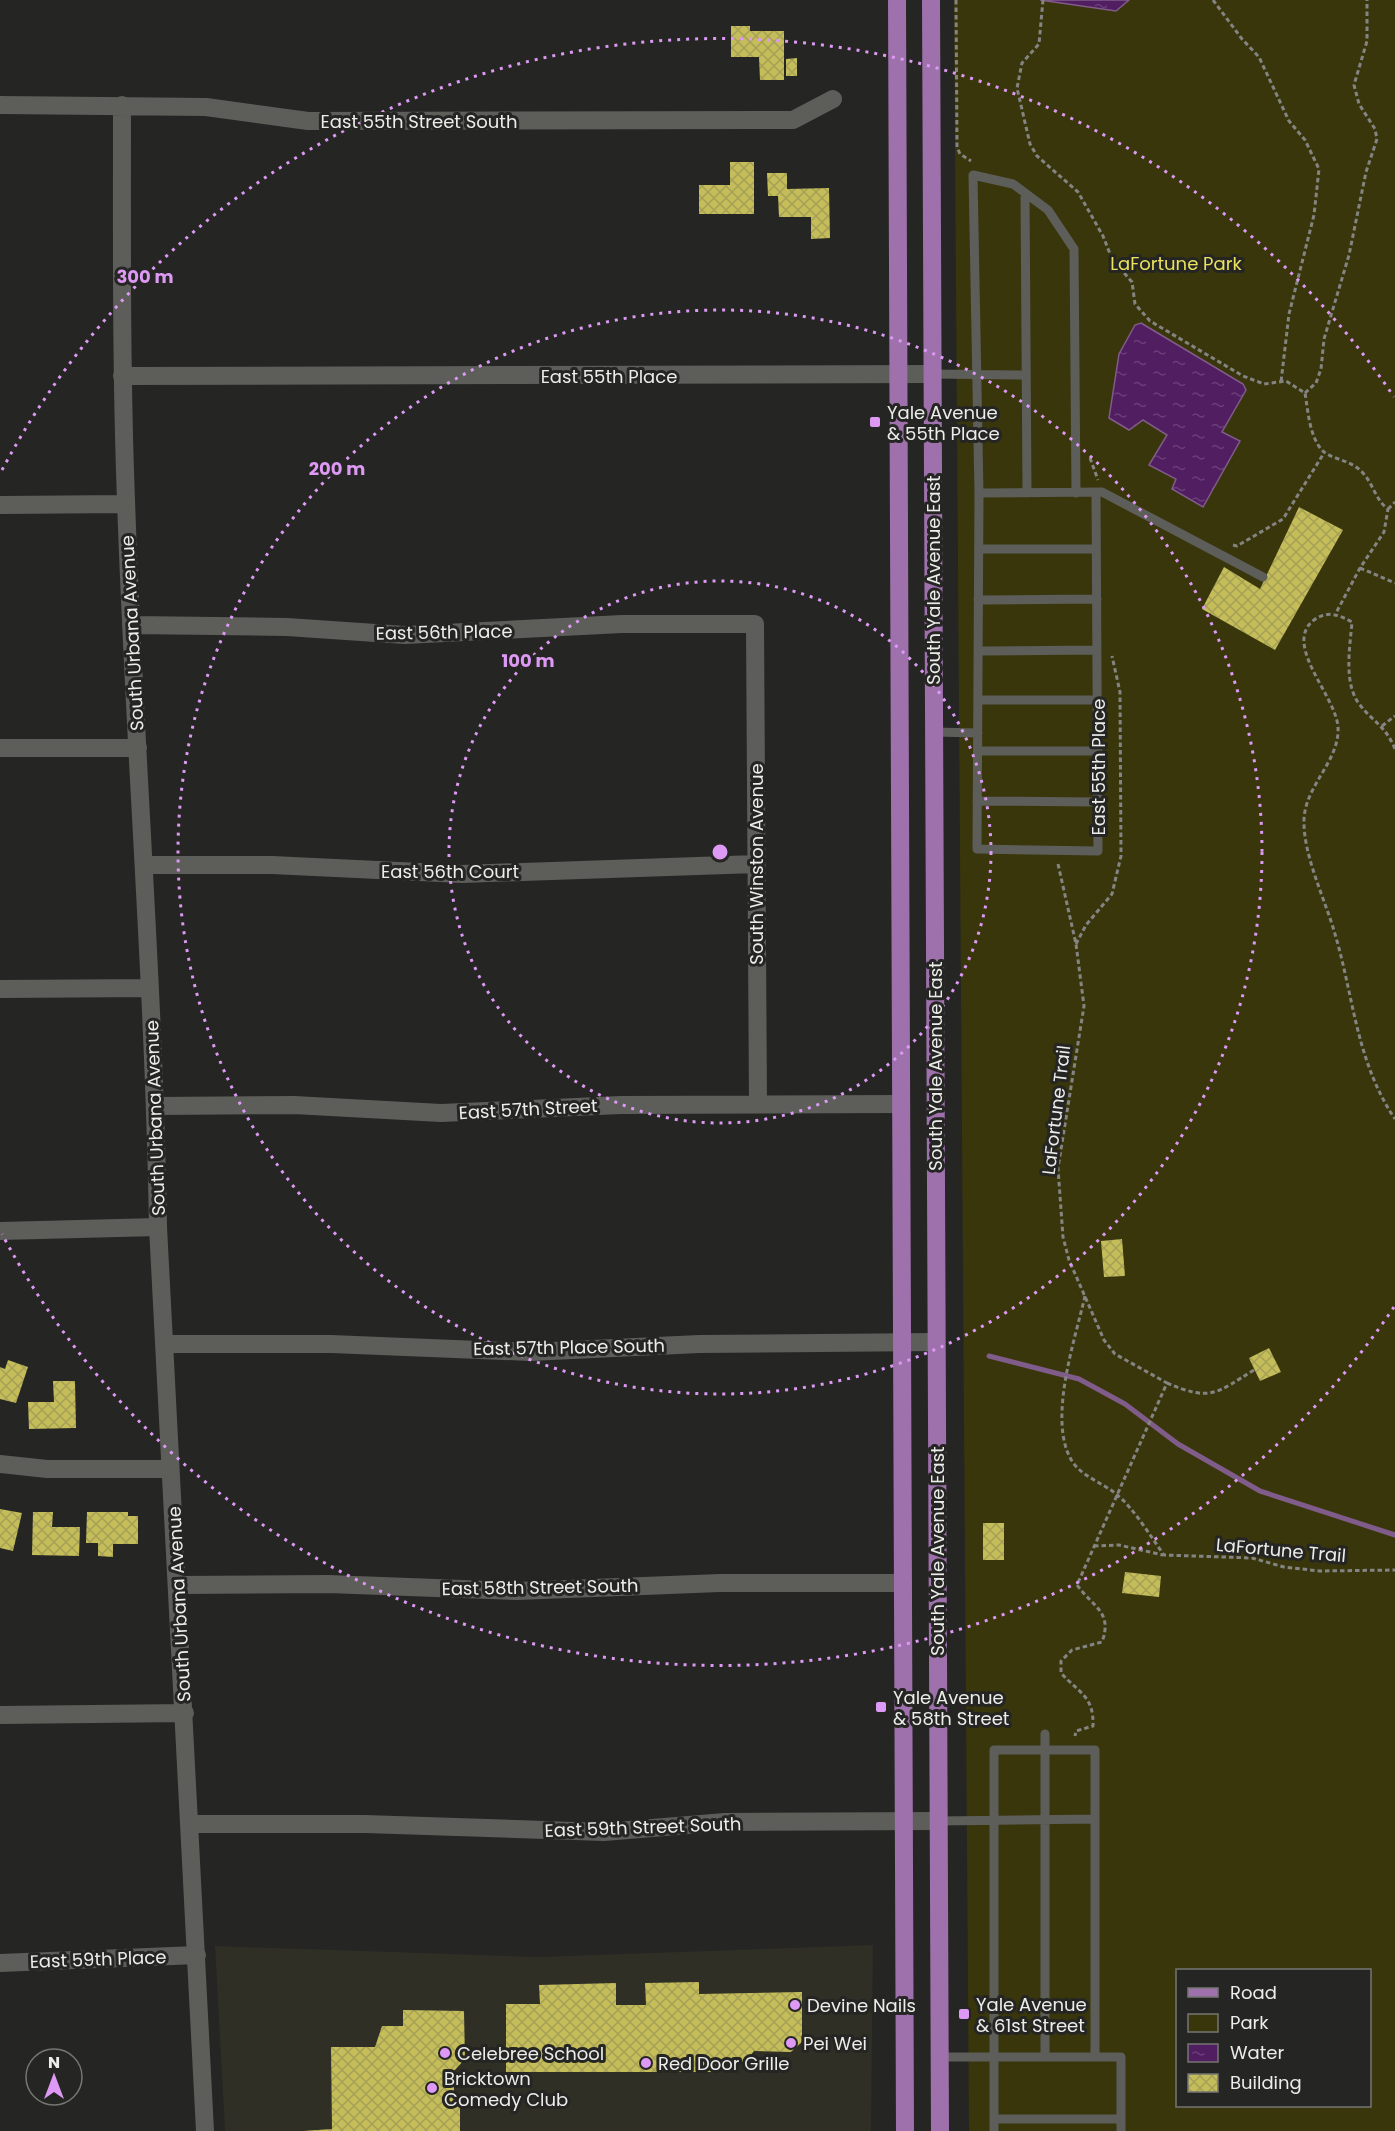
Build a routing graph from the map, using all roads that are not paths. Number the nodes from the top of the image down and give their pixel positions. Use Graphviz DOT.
graph roads {
  1 [pos="897,0"];
  2 [pos="931,0"];
  3 [pos="833,99"];
  4 [pos="0,105"];
  5 [pos="122,105"];
  6 [pos="1025,194"];
  7 [pos="898,374"];
  8 [pos="932,374"];
  9 [pos="978,374"];
  10 [pos="1026,375"];
  11 [pos="122,376"];
  12 [pos="979,493"];
  13 [pos="1027,493"];
  14 [pos="1076,493"];
  15 [pos="1096,493"];
  16 [pos="126,504"];
  17 [pos="0,505"];
  18 [pos="979,549"];
  19 [pos="1096,549"];
  20 [pos="1263,577"];
  21 [pos="1096,599"];
  22 [pos="978,600"];
  23 [pos="755,624"];
  24 [pos="133,625"];
  25 [pos="1097,650"];
  26 [pos="978,651"];
  27 [pos="978,700"];
  28 [pos="1097,700"];
  29 [pos="934,732"];
  30 [pos="978,733"];
  31 [pos="0,748"];
  32 [pos="138,748"];
  33 [pos="978,751"];
  34 [pos="1098,751"];
  35 [pos="977,801"];
  36 [pos="1098,802"];
  37 [pos="756,864"];
  38 [pos="144,865"];
  39 [pos="150,988"];
  40 [pos="0,989"];
  41 [pos="758,1104"];
  42 [pos="901,1104"];
  43 [pos="156,1106"];
  44 [pos="158,1227"];
  45 [pos="0,1231"];
  46 [pos="936,1342"];
  47 [pos="902,1343"];
  48 [pos="165,1344"];
  49 [pos="0,1464"];
  50 [pos="170,1469"];
  51 [pos="903,1583"];
  52 [pos="178,1585"];
  53 [pos="185,1713"];
  54 [pos="0,1715"];
  55 [pos="1046,1734"];
  56 [pos="1046,1750"];
  57 [pos="1045,1819"];
  58 [pos="1095,1819"];
  59 [pos="994,1820"];
  60 [pos="904,1821"];
  61 [pos="939,1821"];
  62 [pos="191,1824"];
  63 [pos="197,1955"];
  64 [pos="0,1963"];
  65 [pos="940,2057"];
  66 [pos="994,2057"];
  67 [pos="1045,2057"];
  68 [pos="1095,2057"];
  69 [pos="994,2119"];
  70 [pos="1121,2119"];
  71 [pos="205,2131"];
  72 [pos="905,2131"];
  73 [pos="940,2131"];
  74 [pos="994,2131"];
  75 [pos="1121,2131"];
  1 -- 7 [label="main road, South Yale Avenue East"];
  2 -- 8 [label="main road, South Yale Avenue East"];
  3 -- 5 [label="street, East 55th Street South"];
  4 -- 5 [label="street, East 55th Street South"];
  5 -- 11 [label="street, South Urbana Avenue"];
  6 -- 9 [label="lane"];
  6 -- 10 [label="lane"];
  6 -- 14 [label="lane"];
  7 -- 8 [label="street, East 55th Place"];
  7 -- 11 [label="street, East 55th Place"];
  7 -- 42 [label="main road, South Yale Avenue East"];
  8 -- 9 [label="lane, East 55th Place"];
  8 -- 29 [label="main road, South Yale Avenue East"];
  9 -- 10 [label="lane"];
  9 -- 12 [label="lane, East 55th Place"];
  10 -- 13 [label="lane"];
  11 -- 16 [label="street, South Urbana Avenue"];
  12 -- 13 [label="lane"];
  12 -- 18 [label="lane, East 55th Place"];
  13 -- 14 [label="lane"];
  14 -- 15 [label="lane"];
  15 -- 19 [label="lane, East 55th Place"];
  15 -- 20 [label="lane"];
  16 -- 17 [label="street"];
  16 -- 24 [label="street, South Urbana Avenue"];
  18 -- 19 [label="lane"];
  18 -- 22 [label="lane, East 55th Place"];
  19 -- 21 [label="lane, East 55th Place"];
  21 -- 22 [label="lane"];
  21 -- 25 [label="lane, East 55th Place"];
  22 -- 26 [label="lane, East 55th Place"];
  23 -- 24 [label="street, East 56th Place"];
  23 -- 37 [label="street, South Winston Avenue"];
  24 -- 32 [label="street, South Urbana Avenue"];
  25 -- 26 [label="lane"];
  25 -- 28 [label="lane, East 55th Place"];
  26 -- 27 [label="lane, East 55th Place"];
  27 -- 28 [label="lane"];
  27 -- 30 [label="lane, East 55th Place"];
  28 -- 34 [label="lane, East 55th Place"];
  29 -- 30 [label="lane"];
  29 -- 46 [label="main road, South Yale Avenue East"];
  30 -- 33 [label="lane, East 55th Place"];
  31 -- 32 [label="street"];
  32 -- 38 [label="street, South Urbana Avenue"];
  33 -- 34 [label="lane"];
  33 -- 35 [label="lane, East 55th Place"];
  34 -- 36 [label="lane, East 55th Place"];
  35 -- 36 [label="lane"];
  35 -- 36 [label="lane, East 55th Place"];
  37 -- 38 [label="street, East 56th Court"];
  37 -- 41 [label="street, South Winston Avenue"];
  38 -- 39 [label="street, South Urbana Avenue"];
  39 -- 40 [label="street"];
  39 -- 43 [label="street, South Urbana Avenue"];
  41 -- 42 [label="street, East 57th Street"];
  41 -- 43 [label="street, East 57th Street"];
  42 -- 47 [label="main road, South Yale Avenue East"];
  43 -- 44 [label="street, South Urbana Avenue"];
  44 -- 45 [label="street"];
  44 -- 48 [label="street, South Urbana Avenue"];
  46 -- 47 [label="street, East 57th Place South"];
  46 -- 61 [label="main road, South Yale Avenue East"];
  47 -- 48 [label="street, East 57th Place South"];
  47 -- 51 [label="main road, South Yale Avenue East"];
  48 -- 50 [label="street, South Urbana Avenue"];
  49 -- 50 [label="street"];
  50 -- 52 [label="street, South Urbana Avenue"];
  51 -- 52 [label="street, East 58th Street South"];
  51 -- 60 [label="main road, South Yale Avenue East"];
  52 -- 53 [label="street, South Urbana Avenue"];
  53 -- 54 [label="street"];
  53 -- 62 [label="street, South Urbana Avenue"];
  55 -- 56 [label="lane"];
  56 -- 57 [label="lane"];
  56 -- 58 [label="lane"];
  56 -- 59 [label="lane"];
  57 -- 58 [label="lane, East 59th Street South"];
  57 -- 59 [label="lane, East 59th Street South"];
  57 -- 67 [label="lane"];
  58 -- 68 [label="lane"];
  59 -- 61 [label="lane, East 59th Street South"];
  59 -- 66 [label="lane"];
  60 -- 61 [label="street, East 59th Street South"];
  60 -- 62 [label="street, East 59th Street South"];
  60 -- 72 [label="main road, South Yale Avenue East"];
  61 -- 65 [label="main road, South Yale Avenue East"];
  62 -- 63 [label="street, South Urbana Avenue"];
  63 -- 64 [label="street, East 59th Place"];
  63 -- 71 [label="street, South Urbana Avenue"];
  65 -- 66 [label="lane"];
  65 -- 73 [label="main road, South Yale Avenue East"];
  66 -- 67 [label="lane"];
  66 -- 69 [label="lane"];
  67 -- 68 [label="lane"];
  68 -- 70 [label="lane"];
  69 -- 70 [label="lane"];
  69 -- 74 [label="lane"];
  70 -- 75 [label="lane"];
}
